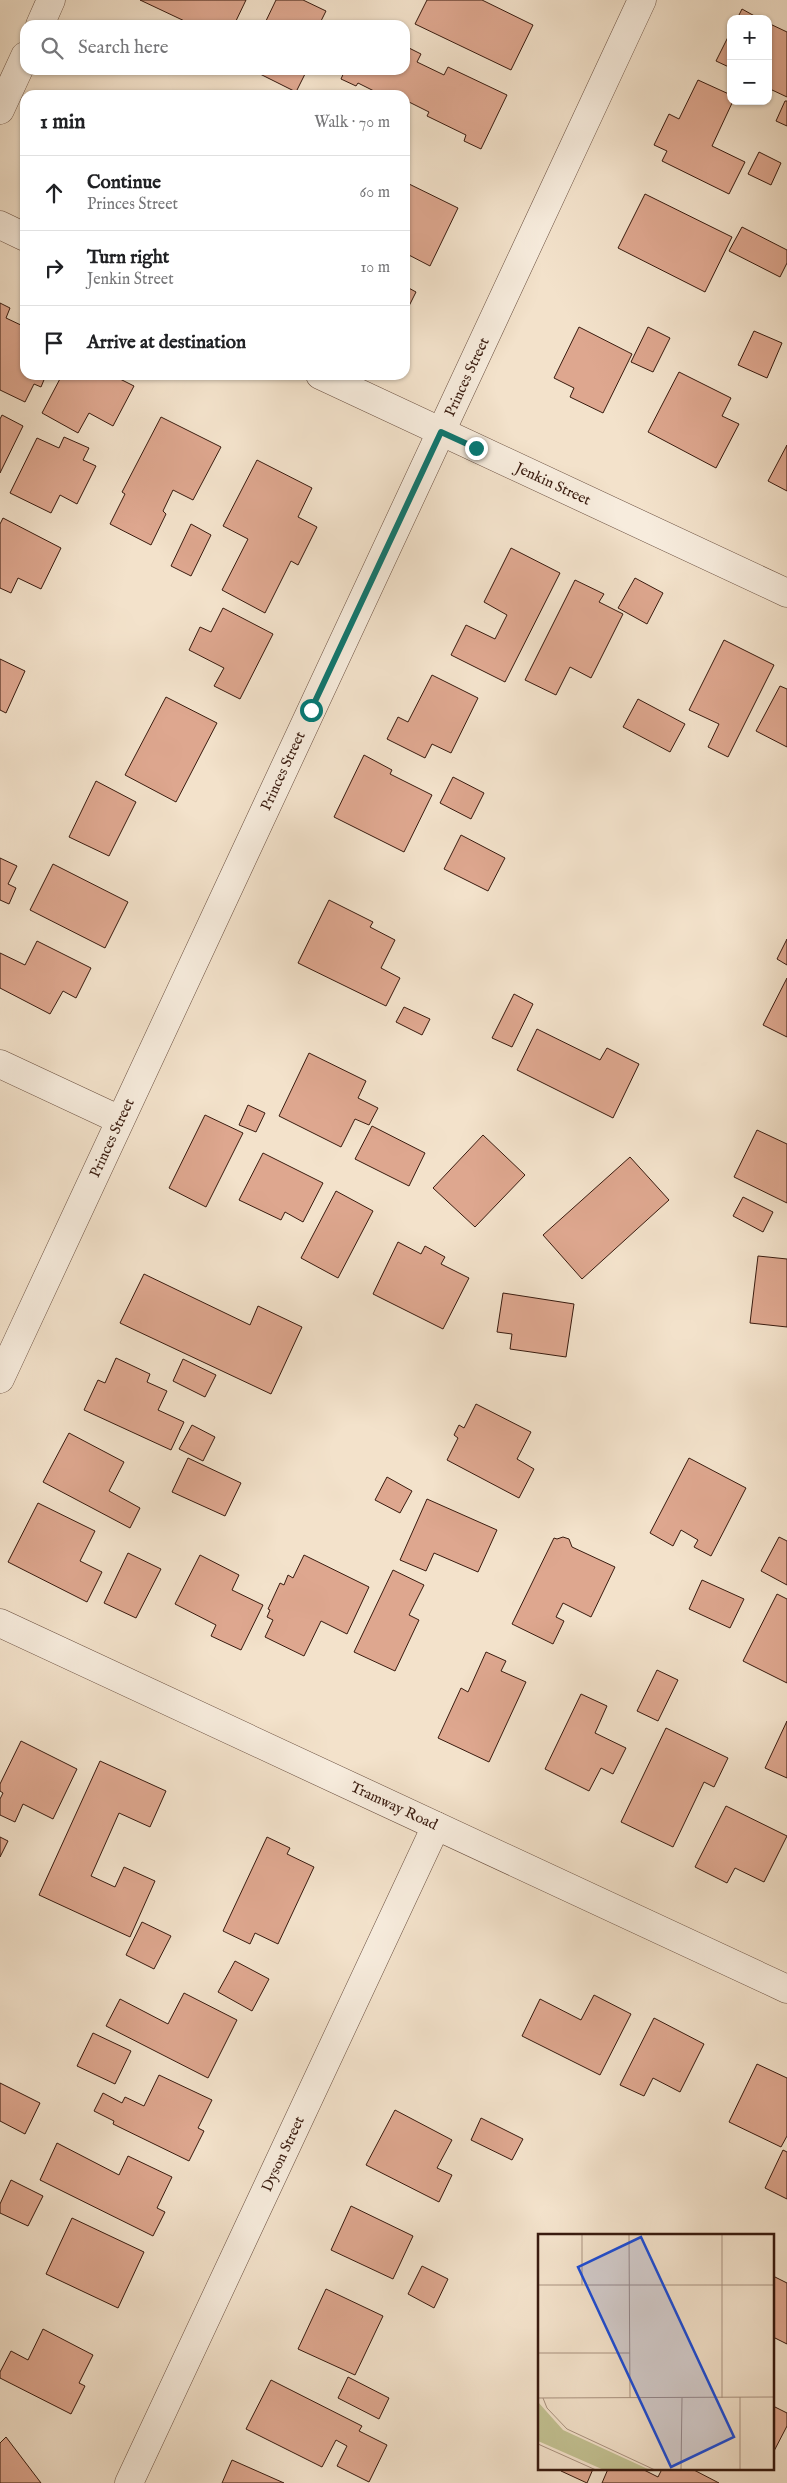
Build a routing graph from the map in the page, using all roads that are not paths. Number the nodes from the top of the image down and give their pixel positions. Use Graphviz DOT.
graph roads {
  1 [pos="51,0"];
  2 [pos="642,0"];
  3 [pos="42,20"];
  4 [pos="20,67"];
  5 [pos="0,110"];
  6 [pos="0,225"];
  7 [pos="20,235"];
  8 [pos="331,380"];
  9 [pos="441,432"];
  10 [pos="787,593"];
  11 [pos="0,1064"];
  12 [pos="120,1120"];
  13 [pos="0,1379"];
  14 [pos="0,1623"];
  15 [pos="436,1826"];
  16 [pos="787,1988"];
  17 [pos="129,2483"];
  1 -- 3 [label="street"];
  2 -- 9 [label="street, Princes Street"];
  4 -- 5 [label="street"];
  6 -- 7 [label="street"];
  8 -- 9 [label="street, Jenkin Street"];
  9 -- 10 [label="street, Jenkin Street"];
  9 -- 12 [label="street, Princes Street"];
  11 -- 12 [label="street"];
  12 -- 13 [label="street, Princes Street"];
  14 -- 15 [label="street, Tramway Road"];
  15 -- 16 [label="street, Tramway Road"];
  15 -- 17 [label="street, Dyson Street"];
}
